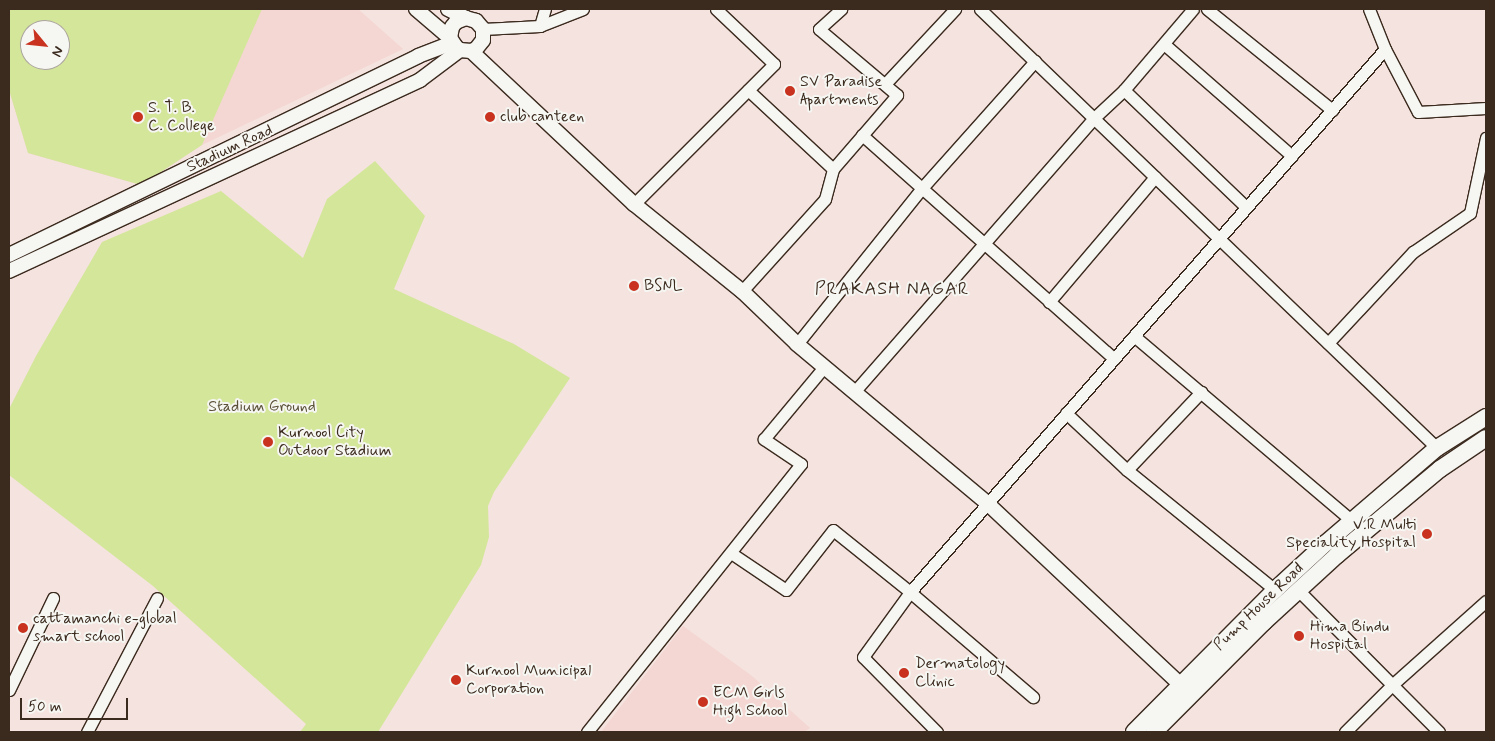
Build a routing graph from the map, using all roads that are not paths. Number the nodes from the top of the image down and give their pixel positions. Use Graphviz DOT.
graph roads {
  1 [pos="416,9"];
  2 [pos="448,9"];
  3 [pos="545,9"];
  4 [pos="583,9"];
  5 [pos="716,9"];
  6 [pos="841,9"];
  7 [pos="956,9"];
  8 [pos="1193,9"];
  9 [pos="1207,9"];
  10 [pos="1369,9"];
  11 [pos="983,10"];
  12 [pos="466,18"];
  13 [pos="540,26"];
  14 [pos="483,29"];
  15 [pos="1164,44"];
  16 [pos="458,45"];
  17 [pos="1385,49"];
  18 [pos="1035,62"];
  19 [pos="886,84"];
  20 [pos="748,90"];
  21 [pos="1124,90"];
  22 [pos="1486,108"];
  23 [pos="1332,110"];
  24 [pos="1094,118"];
  25 [pos="862,135"];
  26 [pos="1486,138"];
  27 [pos="1292,156"];
  28 [pos="833,170"];
  29 [pos="1155,177"];
  30 [pos="922,188"];
  31 [pos="634,204"];
  32 [pos="1246,207"];
  33 [pos="1219,239"];
  34 [pos="983,243"];
  35 [pos="9,255"];
  36 [pos="9,271"];
  37 [pos="742,292"];
  38 [pos="1049,302"];
  39 [pos="1134,336"];
  40 [pos="1328,343"];
  41 [pos="797,344"];
  42 [pos="1114,359"];
  43 [pos="824,367"];
  44 [pos="855,391"];
  45 [pos="1200,392"];
  46 [pos="1066,413"];
  47 [pos="1486,417"];
  48 [pos="1486,438"];
  49 [pos="1437,448"];
  50 [pos="1127,470"];
  51 [pos="987,504"];
  52 [pos="1352,521"];
  53 [pos="731,553"];
  54 [pos="1275,590"];
  55 [pos="1298,590"];
  56 [pos="910,592"];
  57 [pos="53,598"];
  58 [pos="157,598"];
  59 [pos="1486,601"];
  60 [pos="1392,685"];
  61 [pos="9,690"];
  62 [pos="1186,690"];
  63 [pos="1033,697"];
  64 [pos="86,732"];
  65 [pos="587,732"];
  66 [pos="937,732"];
  67 [pos="1134,732"];
  68 [pos="1154,732"];
  69 [pos="1344,732"];
  70 [pos="1439,732"];
  1 -- 16 [label="street"];
  2 -- 12 [label="street"];
  3 -- 13 [label="street"];
  4 -- 13 [label="street"];
  5 -- 20 [label="street"];
  6 -- 19 [label="street"];
  7 -- 19 [label="street"];
  8 -- 15 [label="street"];
  9 -- 23 [label="street"];
  10 -- 17 [label="street"];
  11 -- 18 [label="street"];
  12 -- 14 [label="street"];
  12 -- 16 [label="street"];
  13 -- 14 [label="street"];
  14 -- 16 [label="street"];
  15 -- 21 [label="street"];
  15 -- 27 [label="street"];
  16 -- 31 [label="street"];
  16 -- 35 [label="street, Stadium Road"];
  16 -- 36 [label="street, Stadium Road"];
  17 -- 22 [label="street"];
  17 -- 23 [label="street"];
  18 -- 24 [label="street"];
  18 -- 30 [label="street"];
  19 -- 25 [label="street"];
  20 -- 28 [label="street"];
  20 -- 31 [label="street"];
  21 -- 24 [label="street"];
  21 -- 32 [label="street"];
  23 -- 27 [label="street"];
  24 -- 29 [label="street"];
  24 -- 34 [label="street"];
  25 -- 28 [label="street"];
  25 -- 30 [label="street"];
  26 -- 40 [label="street"];
  27 -- 32 [label="street"];
  28 -- 37 [label="street"];
  29 -- 33 [label="street"];
  29 -- 38 [label="street"];
  30 -- 34 [label="street"];
  30 -- 41 [label="street"];
  31 -- 37 [label="street"];
  32 -- 33 [label="street"];
  33 -- 39 [label="street"];
  33 -- 40 [label="street"];
  34 -- 38 [label="street"];
  34 -- 44 [label="street"];
  37 -- 41 [label="street"];
  38 -- 42 [label="street"];
  39 -- 42 [label="street"];
  39 -- 45 [label="street"];
  40 -- 49 [label="street"];
  41 -- 43 [label="street"];
  42 -- 46 [label="street"];
  43 -- 44 [label="street"];
  43 -- 53 [label="street"];
  44 -- 51 [label="street"];
  45 -- 50 [label="street"];
  45 -- 52 [label="street"];
  46 -- 50 [label="street"];
  46 -- 51 [label="street"];
  47 -- 49 [label="main road, Pump House Road"];
  48 -- 55 [label="main road"];
  49 -- 52 [label="main road, Pump House Road"];
  50 -- 54 [label="street"];
  51 -- 56 [label="street"];
  51 -- 62 [label="street"];
  52 -- 54 [label="main road, Pump House Road"];
  53 -- 56 [label="street"];
  53 -- 65 [label="street"];
  54 -- 55 [label="street"];
  54 -- 62 [label="main road, Pump House Road"];
  55 -- 60 [label="street"];
  55 -- 62 [label="main road"];
  56 -- 63 [label="street"];
  56 -- 66 [label="street"];
  57 -- 61 [label="street"];
  58 -- 64 [label="street"];
  59 -- 60 [label="street"];
  60 -- 69 [label="street"];
  60 -- 70 [label="street"];
  62 -- 67 [label="main road, Pump House Road"];
  62 -- 68 [label="main road"];
}
